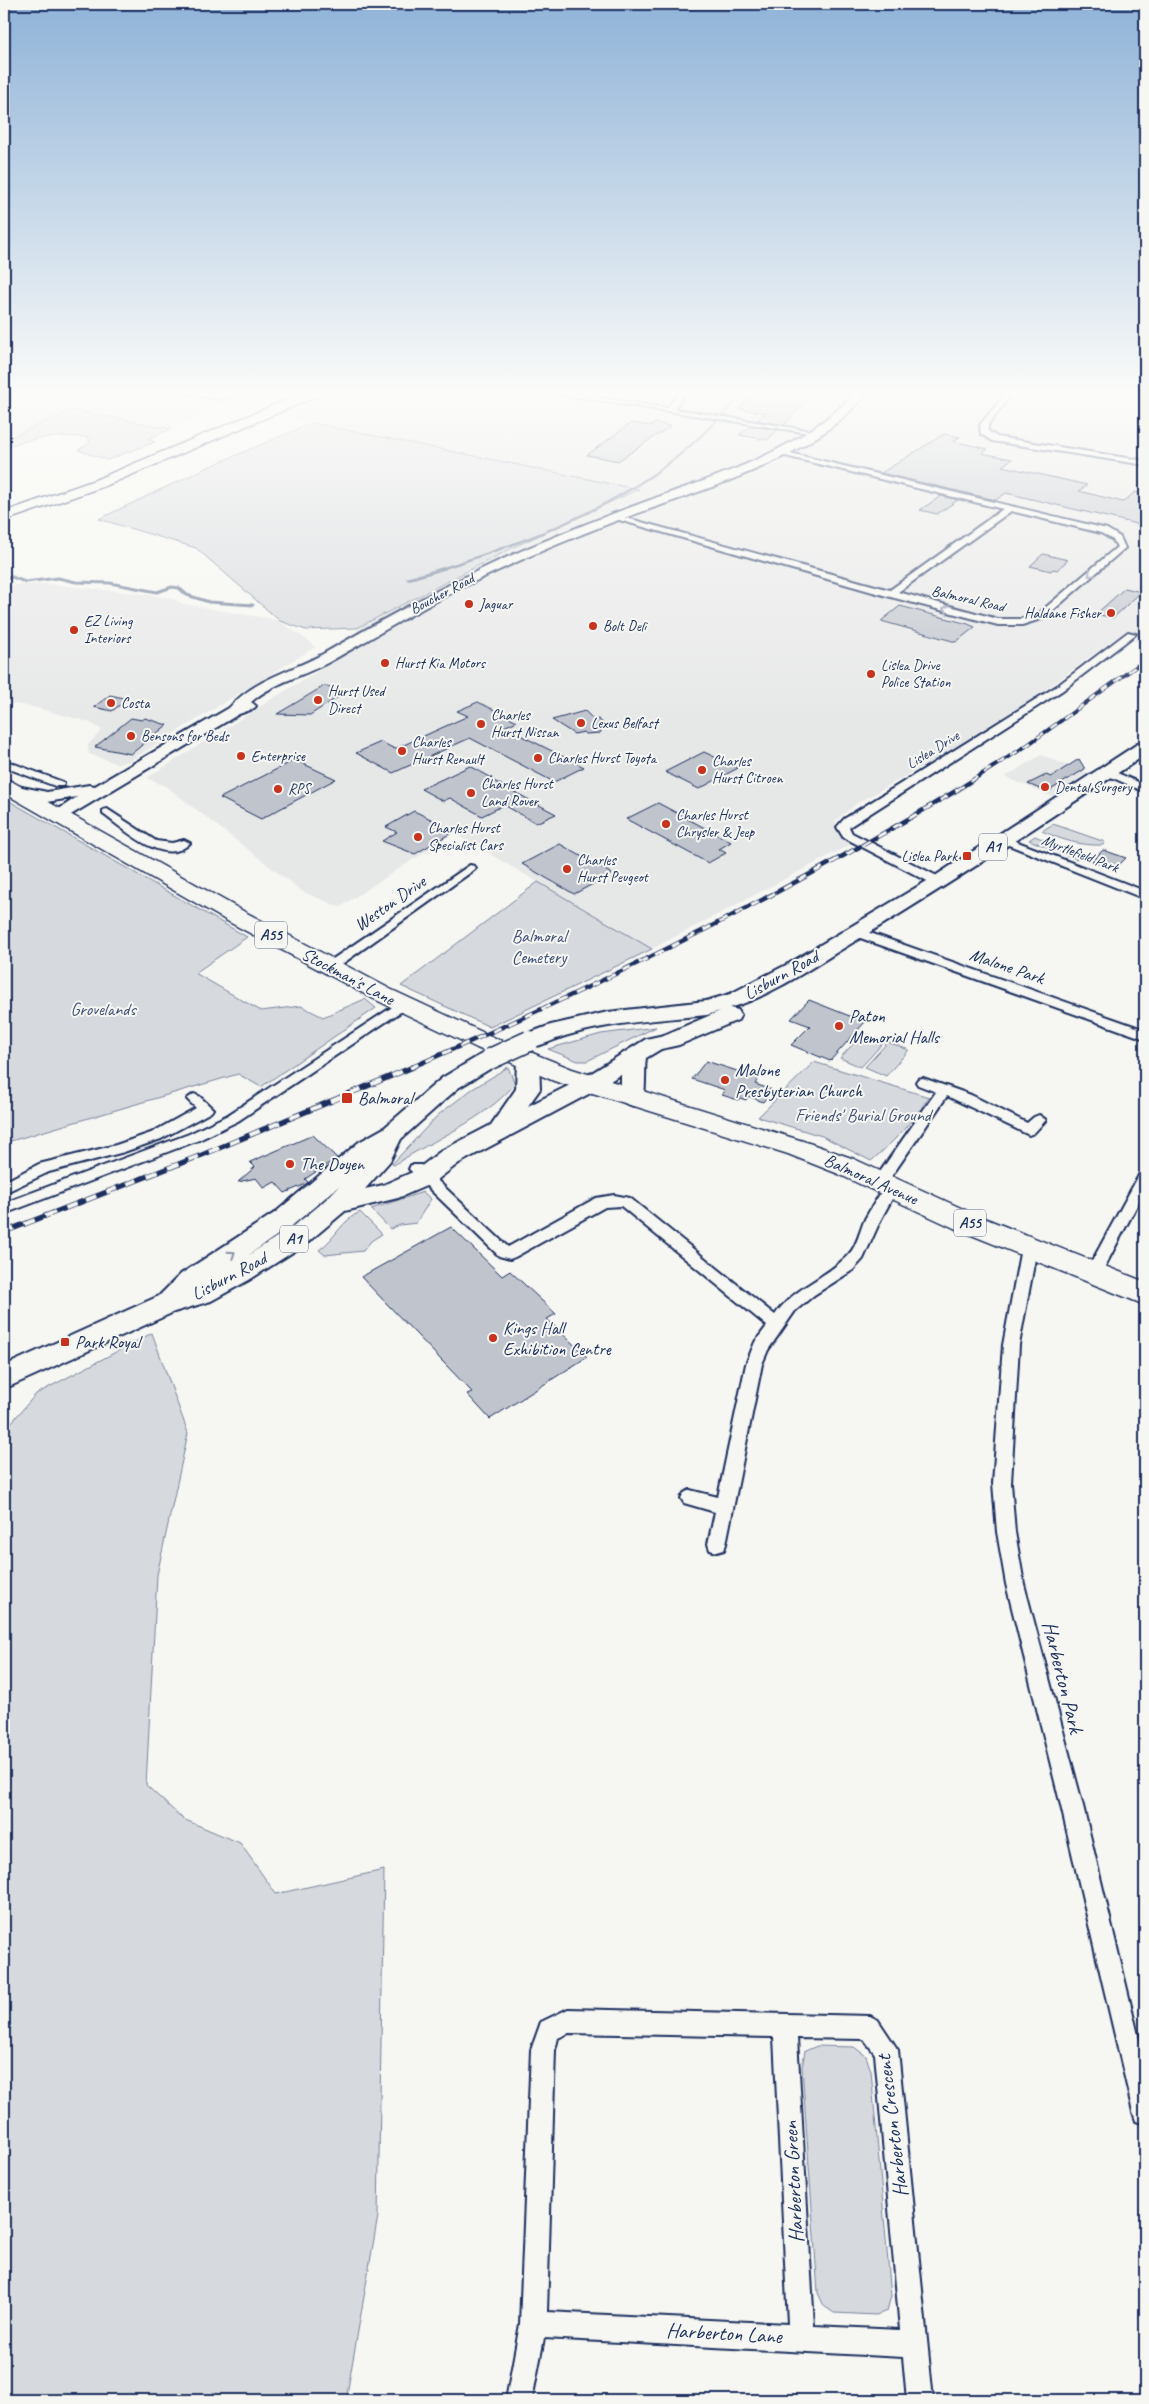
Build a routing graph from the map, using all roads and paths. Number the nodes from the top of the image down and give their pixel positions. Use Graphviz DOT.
graph roads {
  1 [pos="19,504"];
  2 [pos="35,504"];
  3 [pos="57,504"];
  4 [pos="653,504"];
  5 [pos="993,504"];
  6 [pos="1009,508"];
  7 [pos="4,509"];
  8 [pos="4,517"];
  9 [pos="616,518"];
  10 [pos="4,525"];
  11 [pos="890,594"];
  12 [pos="1132,634"];
  13 [pos="1145,747"];
  14 [pos="4,763"];
  15 [pos="139,767"];
  16 [pos="1108,772"];
  17 [pos="113,782"];
  18 [pos="59,784"];
  19 [pos="8,787"];
  20 [pos="1145,789"];
  21 [pos="91,790"];
  22 [pos="107,812"];
  23 [pos="54,813"];
  24 [pos="81,828"];
  25 [pos="139,837"];
  26 [pos="1005,840"];
  27 [pos="184,843"];
  28 [pos="116,848"];
  29 [pos="470,868"];
  30 [pos="939,882"];
  31 [pos="1145,895"];
  32 [pos="856,932"];
  33 [pos="331,966"];
  34 [pos="797,968"];
  35 [pos="403,1004"];
  36 [pos="707,1008"];
  37 [pos="1145,1035"];
  38 [pos="654,1044"];
  39 [pos="528,1050"];
  40 [pos="635,1056"];
  41 [pos="923,1082"];
  42 [pos="590,1084"];
  43 [pos="944,1090"];
  44 [pos="633,1098"];
  45 [pos="194,1099"];
  46 [pos="1039,1120"];
  47 [pos="499,1131"];
  48 [pos="392,1134"];
  49 [pos="44,1168"];
  50 [pos="420,1173"];
  51 [pos="1145,1177"];
  52 [pos="886,1185"];
  53 [pos="4,1188"];
  54 [pos="55,1189"];
  55 [pos="345,1196"];
  56 [pos="4,1208"];
  57 [pos="285,1218"];
  58 [pos="1029,1248"];
  59 [pos="1094,1274"];
  60 [pos="1145,1294"];
  61 [pos="166,1304"];
  62 [pos="775,1324"];
  63 [pos="4,1378"];
  64 [pos="690,1498"];
  65 [pos="724,1506"];
  66 [pos="717,1544"];
  67 [pos="785,2027"];
  68 [pos="1145,2112"];
  69 [pos="533,2324"];
  70 [pos="802,2337"];
  71 [pos="915,2344"];
  72 [pos="519,2400"];
  73 [pos="920,2400"];
  1 -- 7 [label="highway"];
  2 -- 8 [label="highway"];
  3 -- 10 [label="highway"];
  4 -- 9 [label="street, Boucher Road"];
  5 -- 6 [label="street, Balmoral Road"];
  6 -- 11 [label="street"];
  6 -- 11 [label="street, Balmoral Road, one-way"];
  9 -- 11 [label="street, Balmoral Road"];
  9 -- 15 [label="street, Boucher Road"];
  12 -- 30 [label="street, Lislea Drive"];
  13 -- 16 [label="main road, Lisburn Road / A1"];
  14 -- 18 [label="street"];
  15 -- 17 [label="street, Boucher Road"];
  15 -- 24 [label="street"];
  16 -- 20 [label="street"];
  16 -- 26 [label="main road, Lisburn Road / A1"];
  17 -- 21 [label="street, Boucher Road"];
  17 -- 23 [label="street, Boucher Road"];
  19 -- 21 [label="street"];
  19 -- 23 [label="highway, Stockman's Lane / A55"];
  21 -- 23 [label="street, Boucher Road"];
  22 -- 25 [label="street"];
  23 -- 24 [label="highway, Stockman's Lane / A55"];
  24 -- 28 [label="highway, Stockman's Lane / A55"];
  25 -- 27 [label="street"];
  25 -- 28 [label="street"];
  26 -- 30 [label="main road, Lisburn Road / A1"];
  26 -- 31 [label="street, Myrtlefield Park"];
  28 -- 33 [label="highway, Stockman's Lane / A55"];
  29 -- 33 [label="street, Weston Drive"];
  30 -- 32 [label="main road, Lisburn Road / A1"];
  32 -- 34 [label="main road, Lisburn Road / A1"];
  32 -- 37 [label="street, Malone Park"];
  33 -- 35 [label="highway, Stockman's Lane / A55"];
  34 -- 36 [label="main road, Lisburn Road / A1"];
  34 -- 38 [label="main road, A1"];
  35 -- 39 [label="highway, Stockman's Lane / A55"];
  35 -- 54 [label="street"];
  36 -- 38 [label="main road, A1"];
  36 -- 39 [label="main road, Lisburn Road / A1"];
  38 -- 40 [label="main road, A1"];
  39 -- 42 [label="highway, Stockman's Lane / A55"];
  39 -- 47 [label="main road"];
  39 -- 48 [label="main road, Lisburn Road / A1, bridge"];
  40 -- 42 [label="main road, A1"];
  40 -- 44 [label="main road"];
  41 -- 43 [label="street"];
  42 -- 44 [label="highway, Balmoral Avenue / A55"];
  42 -- 47 [label="main road, A1"];
  43 -- 46 [label="street"];
  43 -- 52 [label="street"];
  44 -- 52 [label="highway, Balmoral Avenue / A55"];
  45 -- 49 [label="street"];
  47 -- 50 [label="main road, A1"];
  48 -- 55 [label="main road, Lisburn Road / A1"];
  48 -- 57 [label="main road, Lisburn Road / A1"];
  49 -- 53 [label="street"];
  49 -- 54 [label="street"];
  50 -- 55 [label="main road, A1"];
  50 -- 62 [label="street"];
  51 -- 59 [label="street"];
  52 -- 58 [label="highway, Balmoral Avenue / A55"];
  52 -- 62 [label="street"];
  54 -- 56 [label="street"];
  55 -- 57 [label="main road, A1"];
  55 -- 61 [label="main road, Lisburn Road / A1"];
  61 -- 57 [label="main road, Lisburn Road / A1, one-way"];
  58 -- 59 [label="highway, Balmoral Avenue / A55"];
  58 -- 68 [label="street, Harberton Park"];
  59 -- 60 [label="highway, Balmoral Avenue / A55"];
  61 -- 63 [label="main road, Lisburn Road / A1"];
  62 -- 65 [label="street"];
  64 -- 65 [label="street"];
  65 -- 66 [label="street"];
  67 -- 69 [label="street, Harberton Crescent"];
  67 -- 70 [label="street, Harberton Green"];
  67 -- 71 [label="street, Harberton Crescent"];
  69 -- 70 [label="street, Harberton Lane"];
  69 -- 72 [label="street"];
  70 -- 71 [label="street, Harberton Lane"];
  71 -- 73 [label="street, Harberton Crescent"];
}
